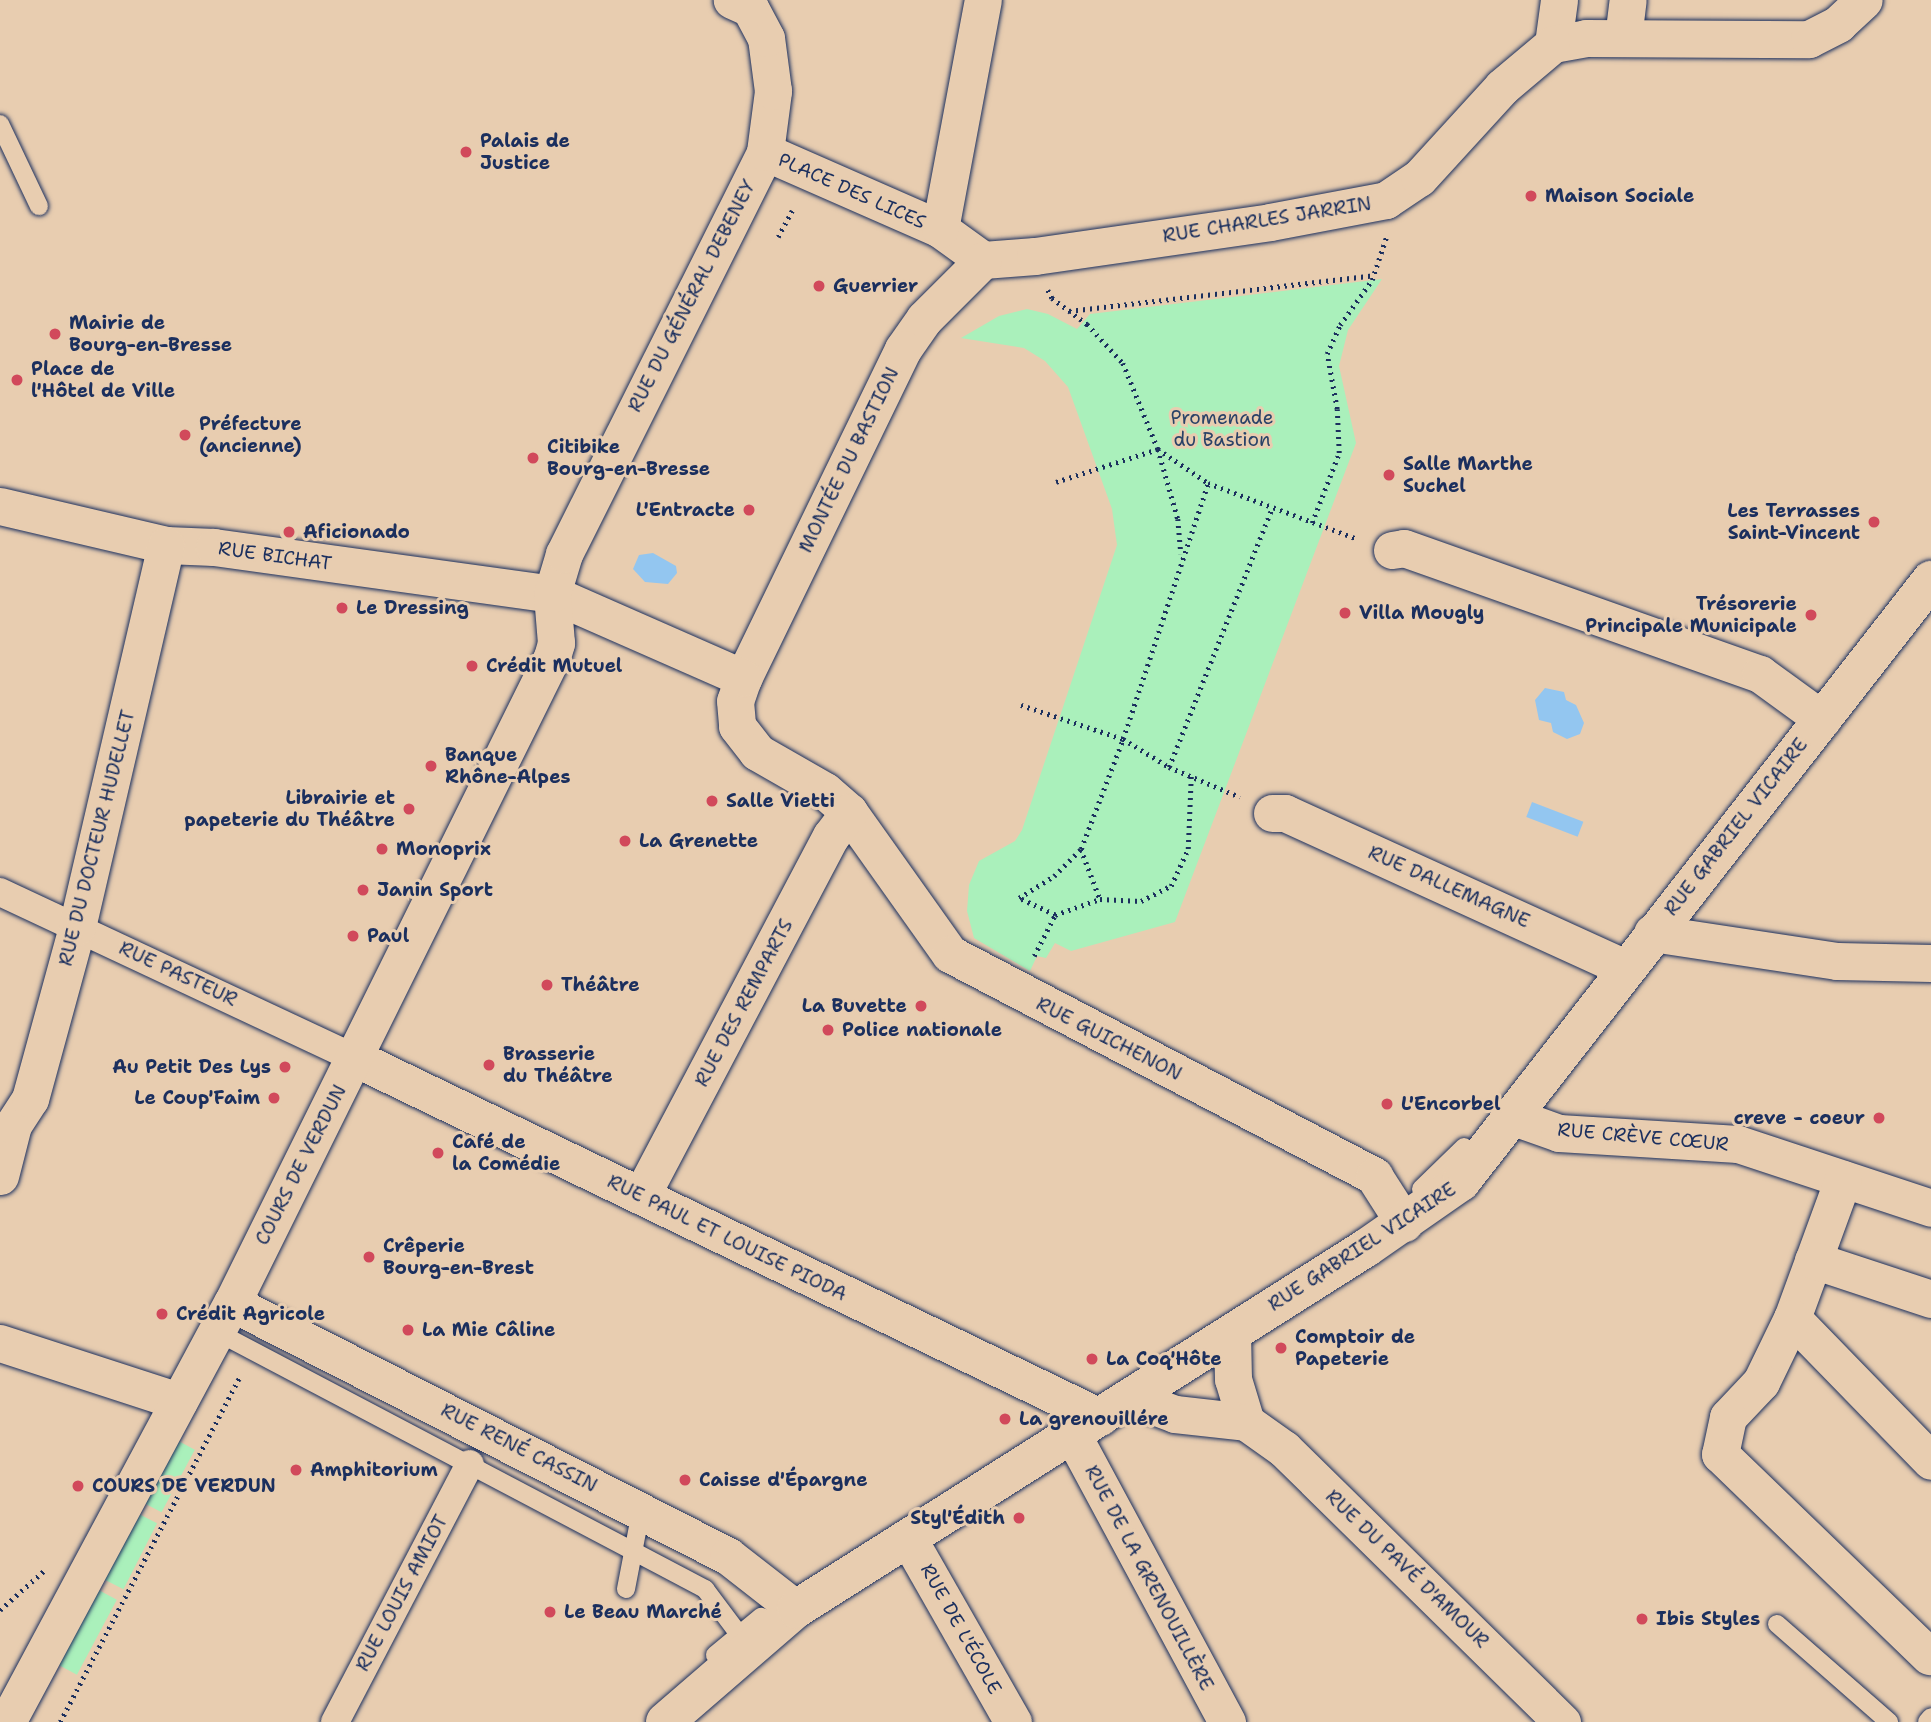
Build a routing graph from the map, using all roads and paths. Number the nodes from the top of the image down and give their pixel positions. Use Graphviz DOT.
graph roads {
  1 [pos="732,0"];
  2 [pos="983,0"];
  3 [pos="1559,0"];
  4 [pos="1628,0"];
  5 [pos="1864,0"];
  6 [pos="1623,38"];
  7 [pos="1553,44"];
  8 [pos="0,124"];
  9 [pos="765,152"];
  10 [pos="1386,200"];
  11 [pos="39,206"];
  12 [pos="792,211"];
  13 [pos="940,229"];
  14 [pos="778,237"];
  15 [pos="1035,256"];
  16 [pos="982,260"];
  17 [pos="1374,275"];
  18 [pos="1068,311"];
  19 [pos="1158,449"];
  20 [pos="1056,482"];
  21 [pos="1208,483"];
  22 [pos="0,506"];
  23 [pos="1272,508"];
  24 [pos="1311,523"];
  25 [pos="166,545"];
  26 [pos="1392,550"];
  27 [pos="1182,558"];
  28 [pos="1930,576"];
  29 [pos="552,594"];
  30 [pos="743,678"];
  31 [pos="1021,705"];
  32 [pos="1815,714"];
  33 [pos="1123,738"];
  34 [pos="1169,767"];
  35 [pos="1191,776"];
  36 [pos="1213,785"];
  37 [pos="849,812"];
  38 [pos="1272,813"];
  39 [pos="1081,849"];
  40 [pos="0,892"];
  41 [pos="1100,899"];
  42 [pos="1055,915"];
  43 [pos="77,927"];
  44 [pos="1644,932"];
  45 [pos="1032,960"];
  46 [pos="1931,963"];
  47 [pos="1618,964"];
  48 [pos="355,1058"];
  49 [pos="1504,1113"];
  50 [pos="6,1123"];
  51 [pos="0,1176"];
  52 [pos="1843,1178"];
  53 [pos="641,1196"];
  54 [pos="1931,1208"];
  55 [pos="1400,1217"];
  56 [pos="1813,1260"];
  57 [pos="1931,1299"];
  58 [pos="224,1317"];
  59 [pos="1792,1318"];
  60 [pos="1232,1332"];
  61 [pos="0,1343"];
  62 [pos="279,1365"];
  63 [pos="179,1401"];
  64 [pos="1097,1415"];
  65 [pos="1246,1422"];
  66 [pos="1931,1461"];
  67 [pos="470,1464"];
  68 [pos="641,1511"];
  69 [pos="908,1538"];
  70 [pos="634,1550"];
  71 [pos="53,1563"];
  72 [pos="626,1589"];
  73 [pos="792,1604"];
  74 [pos="0,1610"];
  75 [pos="1777,1624"];
  76 [pos="738,1633"];
  77 [pos="1929,1656"];
  78 [pos="1931,1717"];
  79 [pos="7,1722"];
  80 [pos="60,1722"];
  81 [pos="335,1722"];
  82 [pos="644,1722"];
  83 [pos="665,1722"];
  84 [pos="1013,1722"];
  85 [pos="1227,1722"];
  86 [pos="1562,1722"];
  87 [pos="1889,1722"];
  88 [pos="1927,1722"];
  1 -- 9 [label="street, RUE DU GÉNÉRAL DEBENEY"];
  2 -- 13 [label="street"];
  3 -- 7 [label="street"];
  4 -- 6 [label="street"];
  5 -- 6 [label="street"];
  6 -- 7 [label="street"];
  7 -- 10 [label="street, RUE CHARLES JARRIN"];
  8 -- 11 [label="lane"];
  9 -- 13 [label="street, PLACE DES LICES"];
  9 -- 29 [label="street, RUE DU GÉNÉRAL DEBENEY"];
  10 -- 15 [label="street, RUE CHARLES JARRIN"];
  10 -- 17 [label="path"];
  12 -- 14 [label="path"];
  13 -- 16 [label="street"];
  15 -- 16 [label="street, RUE CHARLES JARRIN"];
  15 -- 18 [label="path"];
  16 -- 30 [label="street, MONTÉE DU BASTION"];
  17 -- 18 [label="path"];
  17 -- 24 [label="path"];
  18 -- 19 [label="path"];
  19 -- 20 [label="path"];
  19 -- 21 [label="path"];
  19 -- 27 [label="path"];
  21 -- 23 [label="path"];
  21 -- 27 [label="path"];
  22 -- 25 [label="street, RUE BICHAT"];
  23 -- 24 [label="path"];
  23 -- 34 [label="path"];
  24 -- 26 [label="path"];
  25 -- 29 [label="street, RUE BICHAT"];
  25 -- 43 [label="street, RUE DU DOCTEUR HUDELLET"];
  26 -- 32 [label="street"];
  27 -- 33 [label="path"];
  28 -- 32 [label="main road, RUE GABRIEL VICAIRE"];
  29 -- 30 [label="street, RUE BICHAT"];
  29 -- 48 [label="street, COURS DE VERDUN"];
  30 -- 37 [label="street, MONTÉE DU BASTION"];
  31 -- 33 [label="path"];
  32 -- 44 [label="main road, RUE GABRIEL VICAIRE"];
  33 -- 34 [label="path"];
  33 -- 39 [label="path"];
  34 -- 35 [label="path"];
  35 -- 36 [label="path"];
  35 -- 41 [label="path"];
  37 -- 53 [label="street, RUE DES REMPARTS"];
  37 -- 55 [label="street, RUE GUICHENON"];
  38 -- 47 [label="street, RUE DALLEMAGNE"];
  39 -- 41 [label="path"];
  39 -- 42 [label="path"];
  40 -- 43 [label="street, RUE PASTEUR"];
  41 -- 42 [label="path"];
  42 -- 45 [label="path"];
  43 -- 48 [label="street, RUE PASTEUR"];
  43 -- 50 [label="street, RUE DU DOCTEUR HUDELLET"];
  44 -- 46 [label="street"];
  44 -- 47 [label="main road, RUE GABRIEL VICAIRE"];
  47 -- 49 [label="main road, RUE GABRIEL VICAIRE"];
  48 -- 53 [label="street, RUE PAUL ET LOUISE PIODA"];
  48 -- 58 [label="street, COURS DE VERDUN"];
  49 -- 52 [label="street, RUE CRÈVE CŒUR"];
  49 -- 55 [label="main road, RUE GABRIEL VICAIRE"];
  50 -- 51 [label="street, RUE DU DOCTEUR HUDELLET"];
  52 -- 54 [label="street, RUE CRÈVE CŒUR"];
  52 -- 56 [label="street"];
  53 -- 64 [label="street, RUE PAUL ET LOUISE PIODA"];
  55 -- 60 [label="main road, RUE GABRIEL VICAIRE"];
  55 -- 64 [label="lane"];
  56 -- 57 [label="street"];
  56 -- 59 [label="street"];
  58 -- 62 [label="lane, RUE RENÉ CASSIN"];
  58 -- 63 [label="street, COURS DE VERDUN"];
  58 -- 68 [label="street, RUE RENÉ CASSIN"];
  59 -- 66 [label="street"];
  59 -- 77 [label="street"];
  60 -- 64 [label="main road, RUE GABRIEL VICAIRE"];
  60 -- 65 [label="street"];
  61 -- 63 [label="street"];
  62 -- 67 [label="lane, RUE RENÉ CASSIN"];
  62 -- 80 [label="path"];
  63 -- 79 [label="street, COURS DE VERDUN"];
  64 -- 65 [label="street"];
  64 -- 69 [label="main road, RUE GABRIEL VICAIRE"];
  64 -- 73 [label="lane, RUE GABRIEL VICAIRE"];
  64 -- 85 [label="street, RUE DE LA GRENOUILLÈRE"];
  65 -- 86 [label="street, RUE DU PAVÉ D'AMOUR"];
  67 -- 70 [label="lane, RUE RENÉ CASSIN"];
  67 -- 81 [label="street, RUE LOUIS AMIOT"];
  68 -- 70 [label="lane"];
  68 -- 73 [label="street, RUE RENÉ CASSIN"];
  69 -- 73 [label="main road, RUE GABRIEL VICAIRE"];
  69 -- 84 [label="street, RUE DE L'ÉCOLE"];
  70 -- 72 [label="lane"];
  70 -- 76 [label="lane, RUE RENÉ CASSIN"];
  71 -- 74 [label="path"];
  73 -- 76 [label="lane"];
  73 -- 83 [label="main road"];
  75 -- 87 [label="lane"];
  76 -- 82 [label="lane"];
  78 -- 88 [label="lane"];
}
